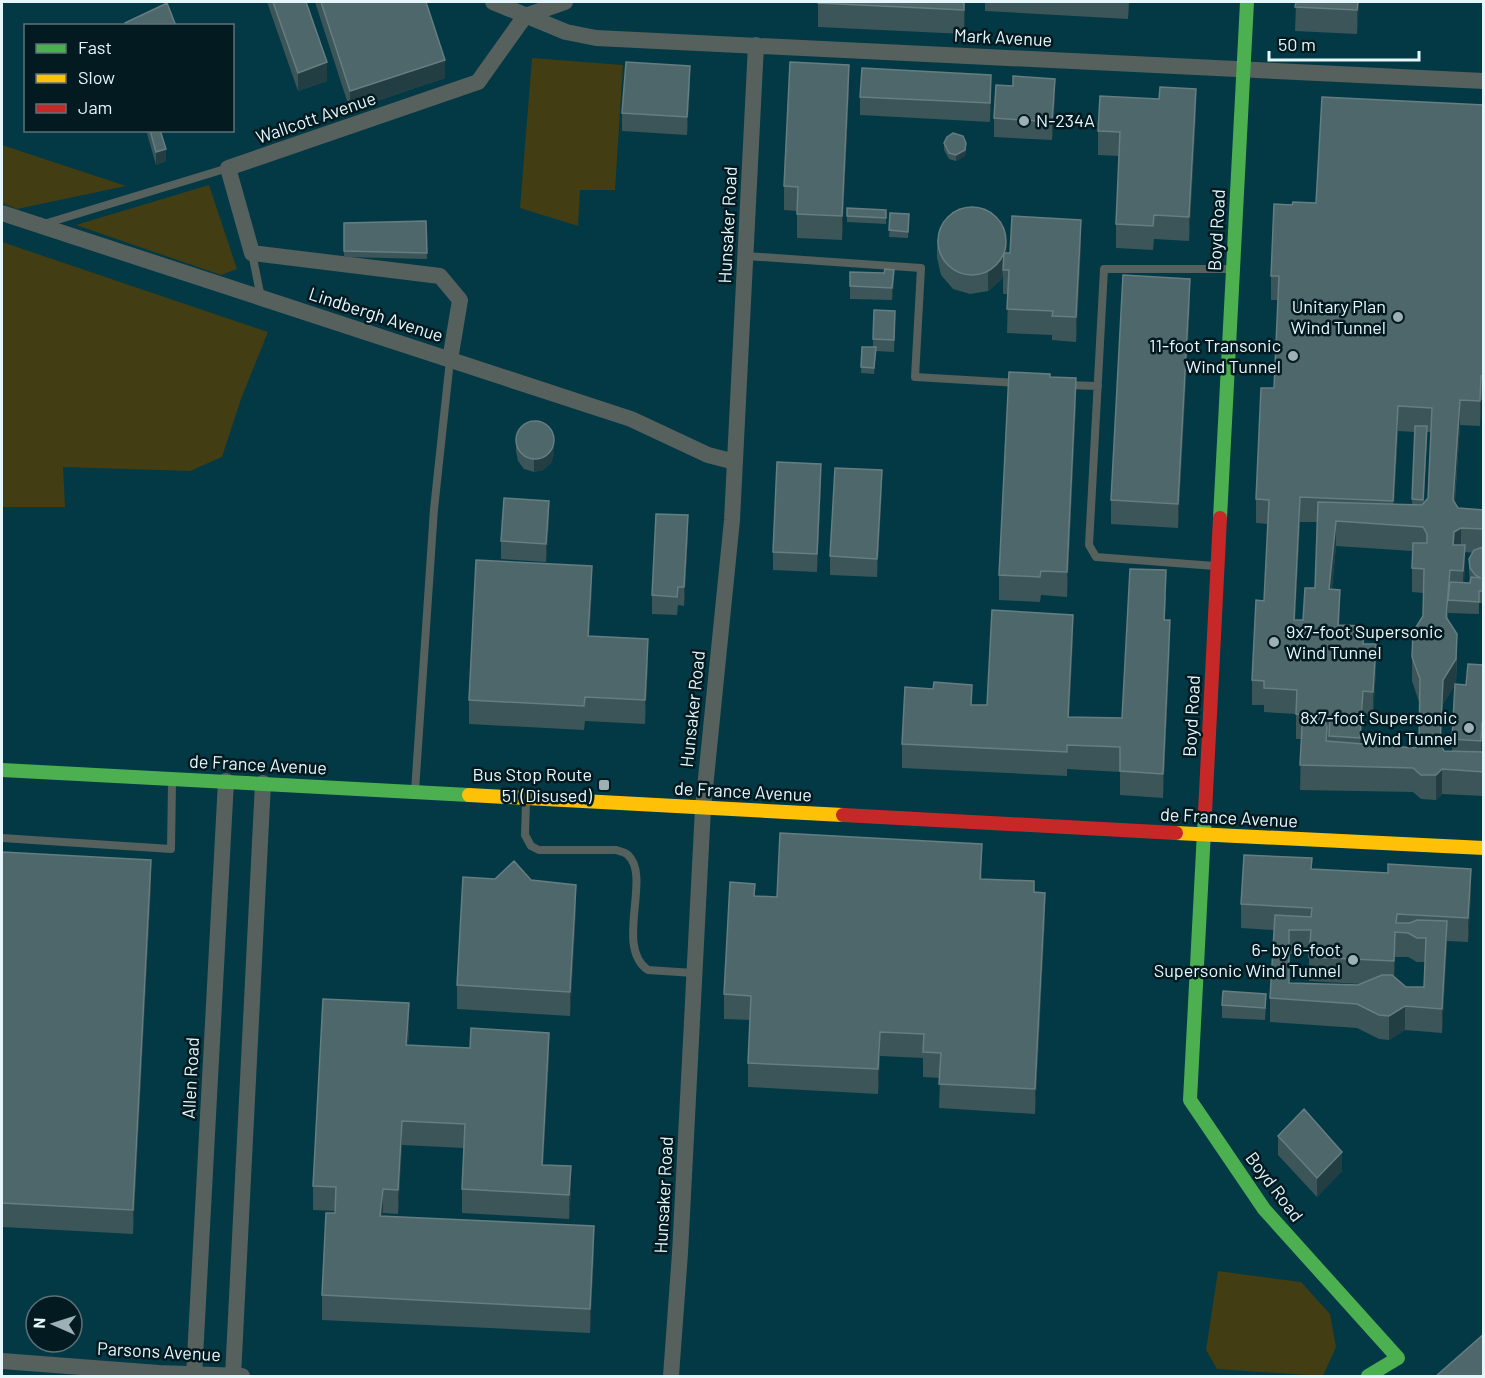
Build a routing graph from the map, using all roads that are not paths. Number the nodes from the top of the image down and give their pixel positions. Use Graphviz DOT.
graph roads {
  1 [pos="493,2"];
  2 [pos="566,2"];
  3 [pos="1247,2"];
  4 [pos="525,16"];
  5 [pos="756,45"];
  6 [pos="1244,69"];
  7 [pos="1484,81"];
  8 [pos="228,168"];
  9 [pos="2,213"];
  10 [pos="39,226"];
  11 [pos="252,253"];
  12 [pos="746,256"];
  13 [pos="1233,269"];
  14 [pos="261,298"];
  15 [pos="450,360"];
  16 [pos="1029,383"];
  17 [pos="1052,384"];
  18 [pos="1098,386"];
  19 [pos="735,462"];
  20 [pos="1218,566"];
  21 [pos="2,770"];
  22 [pos="172,778"];
  23 [pos="226,781"];
  24 [pos="263,783"];
  25 [pos="415,792"];
  26 [pos="526,798"];
  27 [pos="703,808"];
  28 [pos="1204,835"];
  29 [pos="2,838"];
  30 [pos="1484,848"];
  31 [pos="694,973"];
  32 [pos="2,1361"];
  33 [pos="195,1375"];
  34 [pos="233,1376"];
  35 [pos="243,1377"];
  36 [pos="671,1377"];
  37 [pos="1368,1377"];
  1 -- 4 [label="street, Mark Avenue"];
  2 -- 4 [label="street"];
  3 -- 6 [label="street, Boyd Road"];
  4 -- 5 [label="street, Mark Avenue"];
  4 -- 8 [label="street, Wallcott Avenue"];
  5 -- 6 [label="street, Mark Avenue"];
  5 -- 12 [label="street, Hunsaker Road"];
  6 -- 7 [label="street, Mark Avenue"];
  6 -- 13 [label="street, Boyd Road"];
  8 -- 10 [label="lane"];
  8 -- 11 [label="street"];
  9 -- 10 [label="street, Lindbergh Avenue"];
  10 -- 14 [label="street, Lindbergh Avenue"];
  11 -- 14 [label="lane"];
  11 -- 15 [label="street"];
  12 -- 16 [label="lane"];
  12 -- 19 [label="street, Hunsaker Road"];
  13 -- 18 [label="lane"];
  13 -- 20 [label="street, Boyd Road"];
  14 -- 15 [label="street, Lindbergh Avenue"];
  15 -- 19 [label="street, Lindbergh Avenue"];
  15 -- 25 [label="lane"];
  17 -- 18 [label="lane"];
  18 -- 20 [label="lane"];
  19 -- 27 [label="street, Hunsaker Road"];
  20 -- 28 [label="street, Boyd Road"];
  21 -- 22 [label="street, de France Avenue"];
  22 -- 23 [label="street, de France Avenue"];
  22 -- 29 [label="lane"];
  23 -- 24 [label="street, de France Avenue"];
  23 -- 33 [label="street, Allen Road"];
  24 -- 25 [label="street, de France Avenue"];
  24 -- 34 [label="street"];
  25 -- 26 [label="street, de France Avenue"];
  26 -- 27 [label="street, de France Avenue"];
  26 -- 31 [label="lane"];
  27 -- 28 [label="street, de France Avenue"];
  27 -- 31 [label="street, Hunsaker Road"];
  28 -- 30 [label="street, de France Avenue"];
  28 -- 37 [label="street, Boyd Road"];
  31 -- 36 [label="street, Hunsaker Road"];
  32 -- 33 [label="street, Parsons Avenue"];
  33 -- 34 [label="street, Parsons Avenue"];
  34 -- 35 [label="street, Parsons Avenue"];
}
